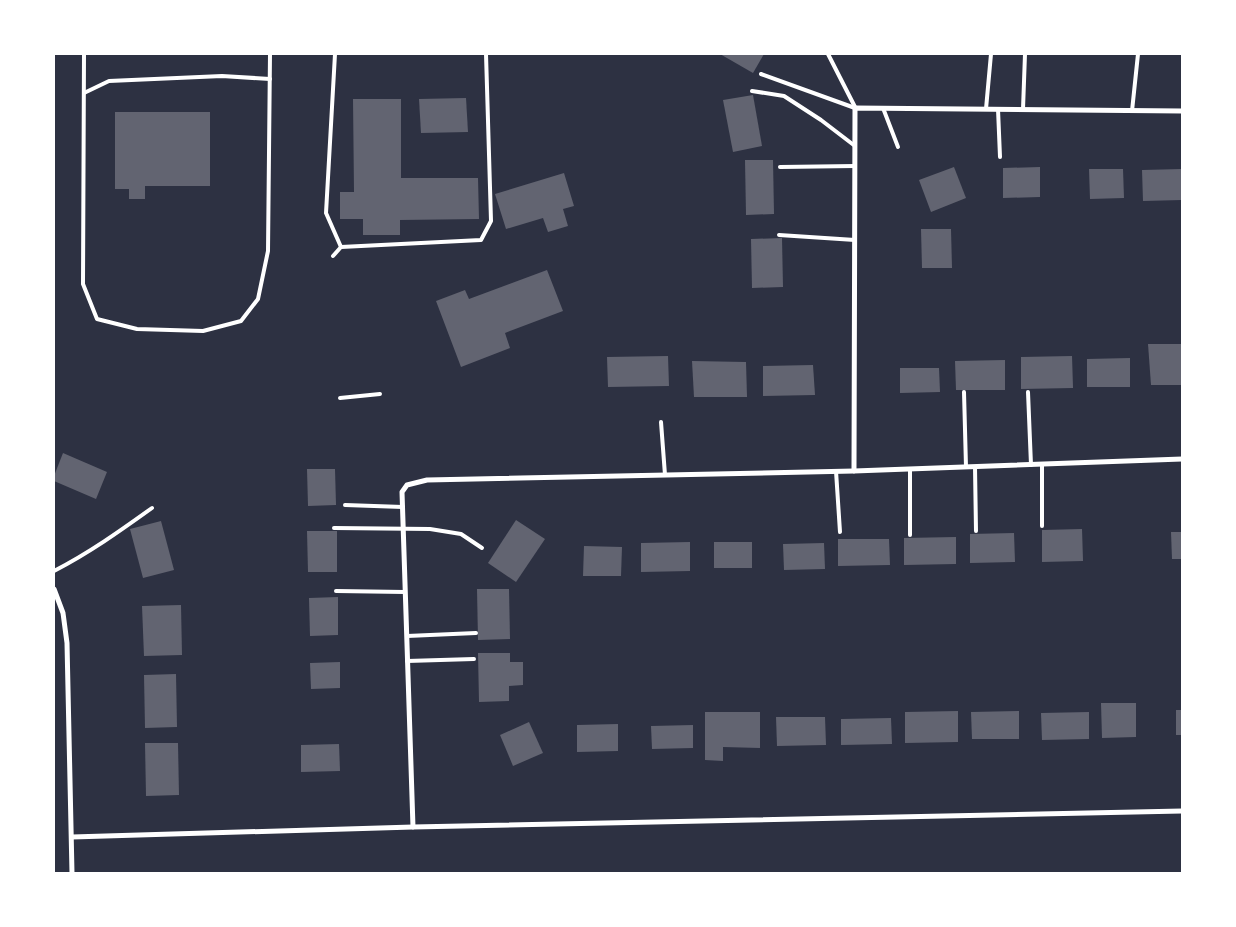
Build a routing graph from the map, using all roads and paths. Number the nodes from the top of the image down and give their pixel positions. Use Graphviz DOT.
graph roads {
  1 [pos="84,54"];
  2 [pos="270,54"];
  3 [pos="335,54"];
  4 [pos="486,54"];
  5 [pos="828,54"];
  6 [pos="991,54"];
  7 [pos="1025,54"];
  8 [pos="1138,54"];
  9 [pos="761,74"];
  10 [pos="270,79"];
  11 [pos="752,91"];
  12 [pos="84,93"];
  13 [pos="855,108"];
  14 [pos="883,108"];
  15 [pos="986,109"];
  16 [pos="998,109"];
  17 [pos="1023,110"];
  18 [pos="1132,111"];
  19 [pos="1182,111"];
  20 [pos="855,146"];
  21 [pos="898,147"];
  22 [pos="1000,157"];
  23 [pos="855,166"];
  24 [pos="780,167"];
  25 [pos="780,235"];
  26 [pos="855,240"];
  27 [pos="341,247"];
  28 [pos="333,256"];
  29 [pos="964,392"];
  30 [pos="1028,392"];
  31 [pos="380,394"];
  32 [pos="340,398"];
  33 [pos="661,422"];
  34 [pos="1182,459"];
  35 [pos="1042,464"];
  36 [pos="1031,465"];
  37 [pos="966,467"];
  38 [pos="974,467"];
  39 [pos="910,469"];
  40 [pos="836,471"];
  41 [pos="854,471"];
  42 [pos="665,475"];
  43 [pos="345,506"];
  44 [pos="403,506"];
  45 [pos="152,508"];
  46 [pos="1042,526"];
  47 [pos="334,528"];
  48 [pos="403,528"];
  49 [pos="976,530"];
  50 [pos="840,532"];
  51 [pos="910,535"];
  52 [pos="482,548"];
  53 [pos="54,571"];
  54 [pos="54,589"];
  55 [pos="336,591"];
  56 [pos="405,592"];
  57 [pos="476,633"];
  58 [pos="407,636"];
  59 [pos="474,659"];
  60 [pos="407,661"];
  61 [pos="1182,811"];
  62 [pos="413,827"];
  63 [pos="72,837"];
  64 [pos="72,873"];
  1 -- 12 [label="lane"];
  2 -- 10 [label="lane"];
  3 -- 27 [label="lane"];
  4 -- 27 [label="lane"];
  5 -- 13 [label="lane"];
  6 -- 15 [label="lane"];
  7 -- 17 [label="lane"];
  8 -- 18 [label="lane"];
  9 -- 13 [label="lane"];
  10 -- 12 [label="lane"];
  10 -- 12 [label="lane"];
  11 -- 20 [label="lane"];
  13 -- 14 [label="street"];
  13 -- 20 [label="street"];
  14 -- 15 [label="street"];
  14 -- 21 [label="lane"];
  15 -- 16 [label="street"];
  16 -- 17 [label="street"];
  16 -- 22 [label="lane"];
  17 -- 18 [label="street"];
  18 -- 19 [label="street"];
  20 -- 23 [label="street"];
  23 -- 24 [label="lane"];
  23 -- 26 [label="street"];
  25 -- 26 [label="lane"];
  26 -- 41 [label="street"];
  27 -- 28 [label="lane"];
  29 -- 37 [label="lane"];
  30 -- 36 [label="lane"];
  31 -- 32 [label="lane"];
  33 -- 42 [label="lane"];
  34 -- 35 [label="street"];
  35 -- 36 [label="street"];
  35 -- 46 [label="lane"];
  36 -- 38 [label="street"];
  37 -- 38 [label="street"];
  37 -- 39 [label="street"];
  38 -- 49 [label="lane"];
  39 -- 41 [label="street"];
  39 -- 51 [label="lane"];
  40 -- 41 [label="street"];
  40 -- 42 [label="street"];
  40 -- 50 [label="lane"];
  42 -- 44 [label="street"];
  43 -- 44 [label="lane"];
  44 -- 48 [label="street"];
  45 -- 53 [label="lane"];
  47 -- 48 [label="lane"];
  48 -- 52 [label="lane"];
  48 -- 56 [label="street"];
  54 -- 63 [label="street"];
  55 -- 56 [label="lane"];
  56 -- 58 [label="street"];
  57 -- 58 [label="lane"];
  58 -- 60 [label="street"];
  59 -- 60 [label="lane"];
  60 -- 62 [label="street"];
  61 -- 62 [label="street"];
  62 -- 63 [label="street"];
  63 -- 64 [label="street"];
}
